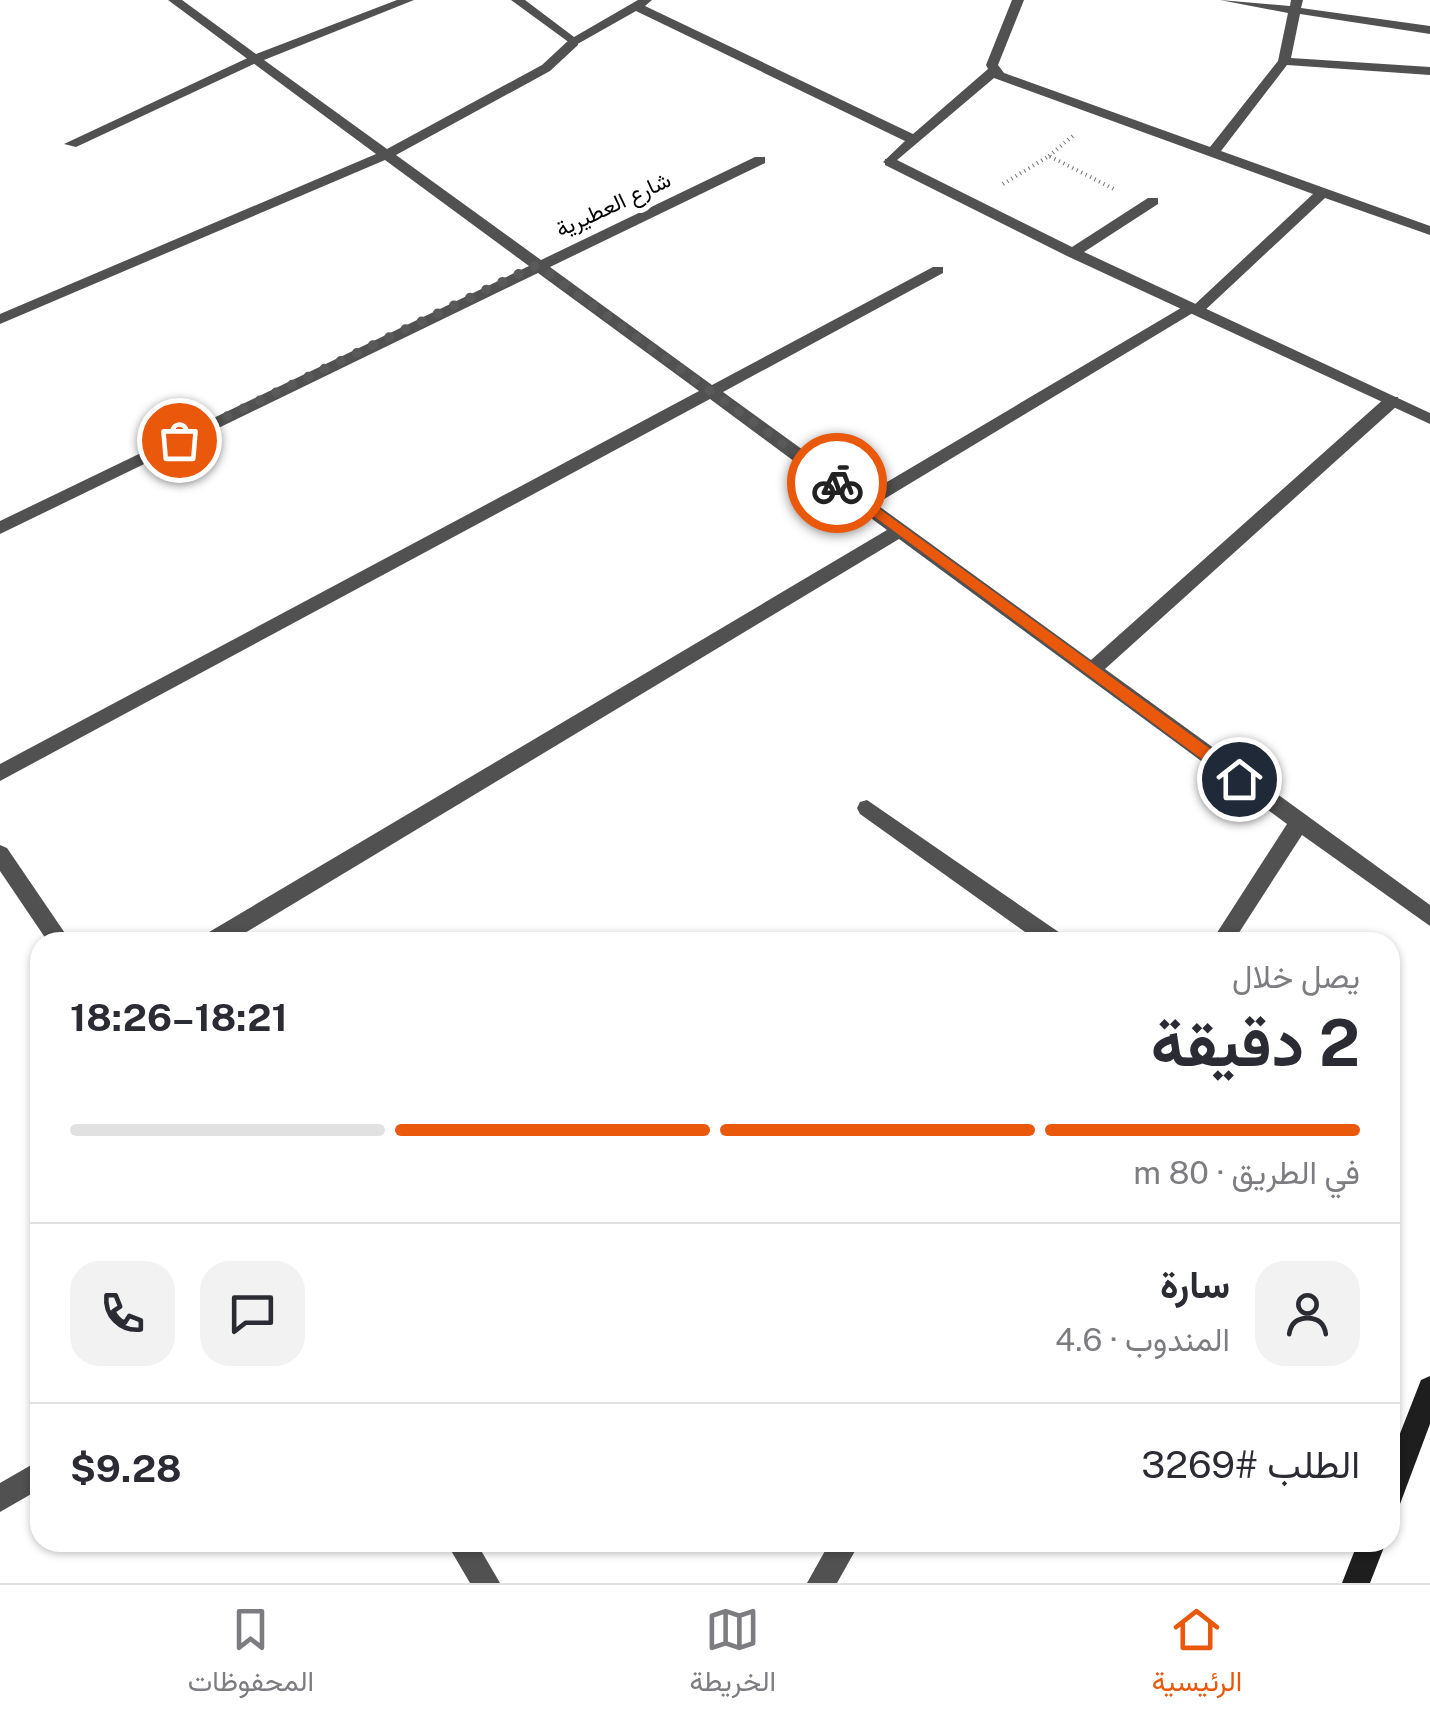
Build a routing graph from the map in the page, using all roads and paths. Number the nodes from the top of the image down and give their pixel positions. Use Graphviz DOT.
graph roads {
  1 [pos="174,0"];
  2 [pos="408,0"];
  3 [pos="518,0"];
  4 [pos="1018,0"];
  5 [pos="1226,0"];
  6 [pos="641,3"];
  7 [pos="1296,5"];
  8 [pos="1430,30"];
  9 [pos="574,42"];
  10 [pos="254,58"];
  11 [pos="1284,61"];
  12 [pos="995,70"];
  13 [pos="1430,71"];
  14 [pos="914,140"];
  15 [pos="71,144"];
  16 [pos="1212,154"];
  17 [pos="386,155"];
  18 [pos="760,160"];
  19 [pos="1323,192"];
  20 [pos="1150,203"];
  21 [pos="971,204"];
  22 [pos="1430,230"];
  23 [pos="1072,252"];
  24 [pos="537,265"];
  25 [pos="938,270"];
  26 [pos="1194,309"];
  27 [pos="0,319"];
  28 [pos="712,391"];
  29 [pos="1392,401"];
  30 [pos="1430,418"];
  31 [pos="866,503"];
  32 [pos="0,528"];
  33 [pos="899,531"];
  34 [pos="1093,669"];
  35 [pos="0,773"];
  36 [pos="867,808"];
  37 [pos="1298,823"];
  38 [pos="0,854"];
  39 [pos="1430,917"];
  40 [pos="53,932"];
  41 [pos="229,932"];
  42 [pos="1041,932"];
  43 [pos="1228,932"];
  44 [pos="1430,1389"];
  45 [pos="1400,1468"];
  46 [pos="30,1480"];
  47 [pos="0,1498"];
  48 [pos="466,1552"];
  49 [pos="840,1552"];
  50 [pos="1368,1552"];
  51 [pos="486,1583"];
  52 [pos="820,1583"];
  53 [pos="1356,1583"];
  1 -- 10 [label="street"];
  2 -- 10 [label="street"];
  3 -- 9 [label="street"];
  4 -- 12 [label="street"];
  5 -- 7 [label="street"];
  6 -- 9 [label="street"];
  6 -- 14 [label="street"];
  7 -- 8 [label="street"];
  7 -- 11 [label="street"];
  9 -- 17 [label="street"];
  10 -- 15 [label="street"];
  10 -- 17 [label="street"];
  11 -- 13 [label="street"];
  11 -- 16 [label="street"];
  12 -- 14 [label="street"];
  12 -- 16 [label="street"];
  14 -- 21 [label="street"];
  16 -- 19 [label="street"];
  17 -- 24 [label="street"];
  17 -- 27 [label="street"];
  18 -- 24 [label="street, شارع العطيرية"];
  19 -- 22 [label="street"];
  19 -- 26 [label="street"];
  20 -- 21 [label="path"];
  20 -- 23 [label="street"];
  21 -- 23 [label="street"];
  23 -- 26 [label="street"];
  24 -- 28 [label="street"];
  24 -- 32 [label="street, شارع العطيرية"];
  25 -- 28 [label="street"];
  26 -- 29 [label="street"];
  26 -- 31 [label="street"];
  28 -- 31 [label="street"];
  28 -- 35 [label="street"];
  29 -- 30 [label="street"];
  29 -- 34 [label="street"];
  31 -- 33 [label="street"];
  33 -- 34 [label="street"];
  33 -- 41 [label="street"];
  34 -- 37 [label="street"];
  36 -- 42 [label="street"];
  37 -- 39 [label="street"];
  37 -- 43 [label="street"];
  38 -- 40 [label="street"];
  44 -- 45 [label="main road"];
  46 -- 47 [label="street"];
  48 -- 51 [label="street"];
  49 -- 52 [label="street"];
  50 -- 53 [label="main road"];
}
